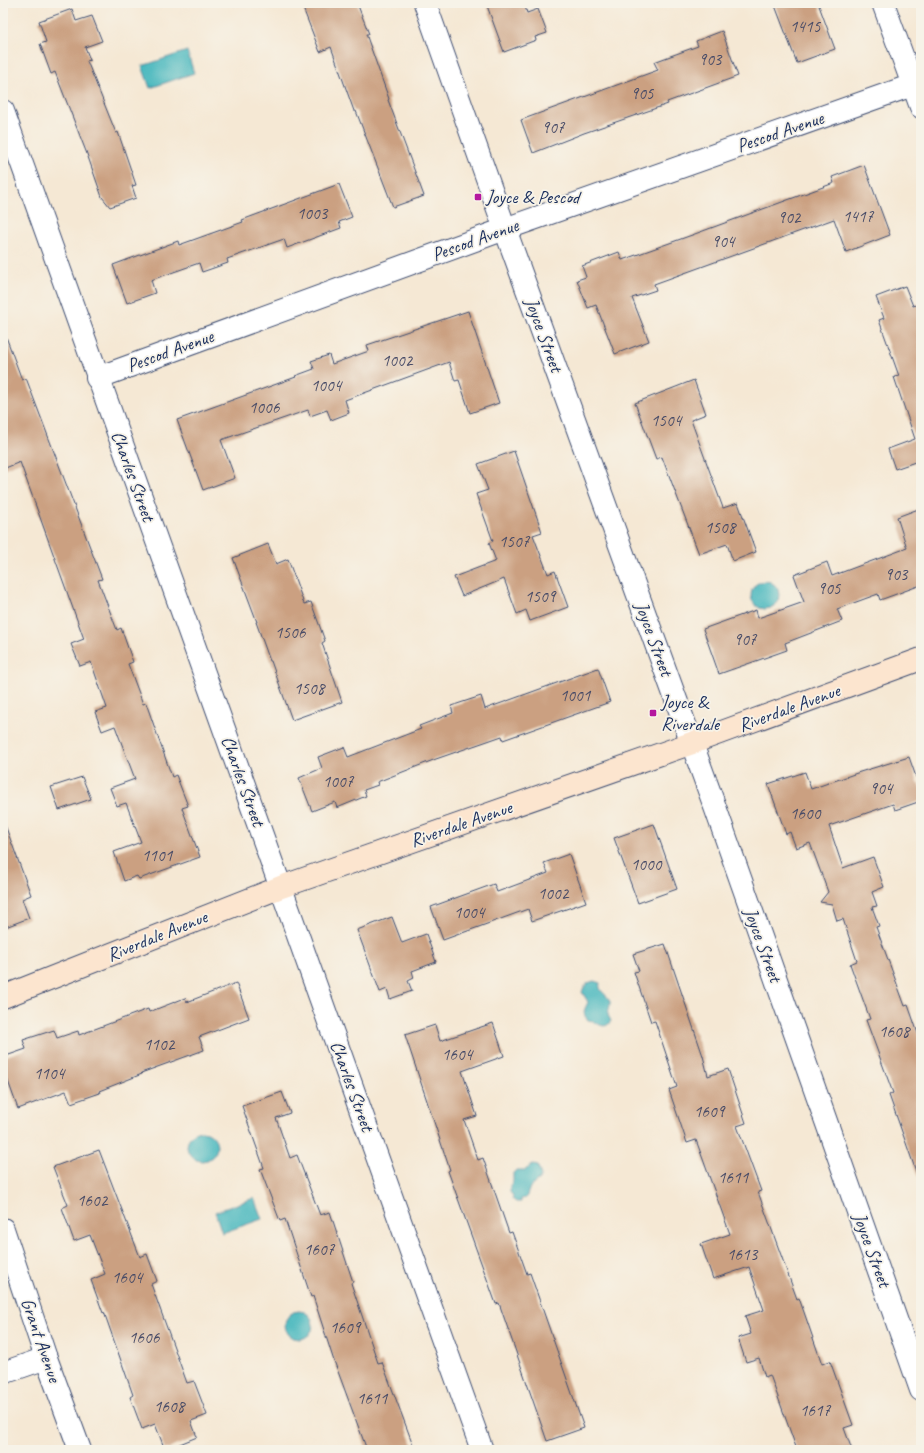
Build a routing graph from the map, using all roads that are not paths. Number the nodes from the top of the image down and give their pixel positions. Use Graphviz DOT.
graph roads {
  1 [pos="425,3"];
  2 [pos="883,3"];
  3 [pos="917,83"];
  4 [pos="921,108"];
  5 [pos="3,111"];
  6 [pos="505,229"];
  7 [pos="97,378"];
  8 [pos="921,659"];
  9 [pos="692,744"];
  10 [pos="281,887"];
  11 [pos="3,997"];
  12 [pos="3,1229"];
  13 [pos="46,1358"];
  14 [pos="3,1373"];
  15 [pos="921,1390"];
  16 [pos="80,1450"];
  17 [pos="482,1450"];
  1 -- 6 [label="street, Joyce Street"];
  2 -- 3 [label="street"];
  3 -- 4 [label="street"];
  3 -- 6 [label="street, Pescod Avenue"];
  5 -- 7 [label="street, Charles Street"];
  6 -- 7 [label="street, Pescod Avenue"];
  6 -- 9 [label="street, Joyce Street"];
  7 -- 10 [label="street, Charles Street"];
  8 -- 9 [label="street, Riverdale Avenue"];
  9 -- 10 [label="street, Riverdale Avenue"];
  9 -- 15 [label="street, Joyce Street"];
  10 -- 11 [label="street, Riverdale Avenue"];
  10 -- 17 [label="street, Charles Street"];
  12 -- 13 [label="street, Grant Avenue"];
  13 -- 14 [label="street"];
  13 -- 16 [label="street, Grant Avenue"];
}
